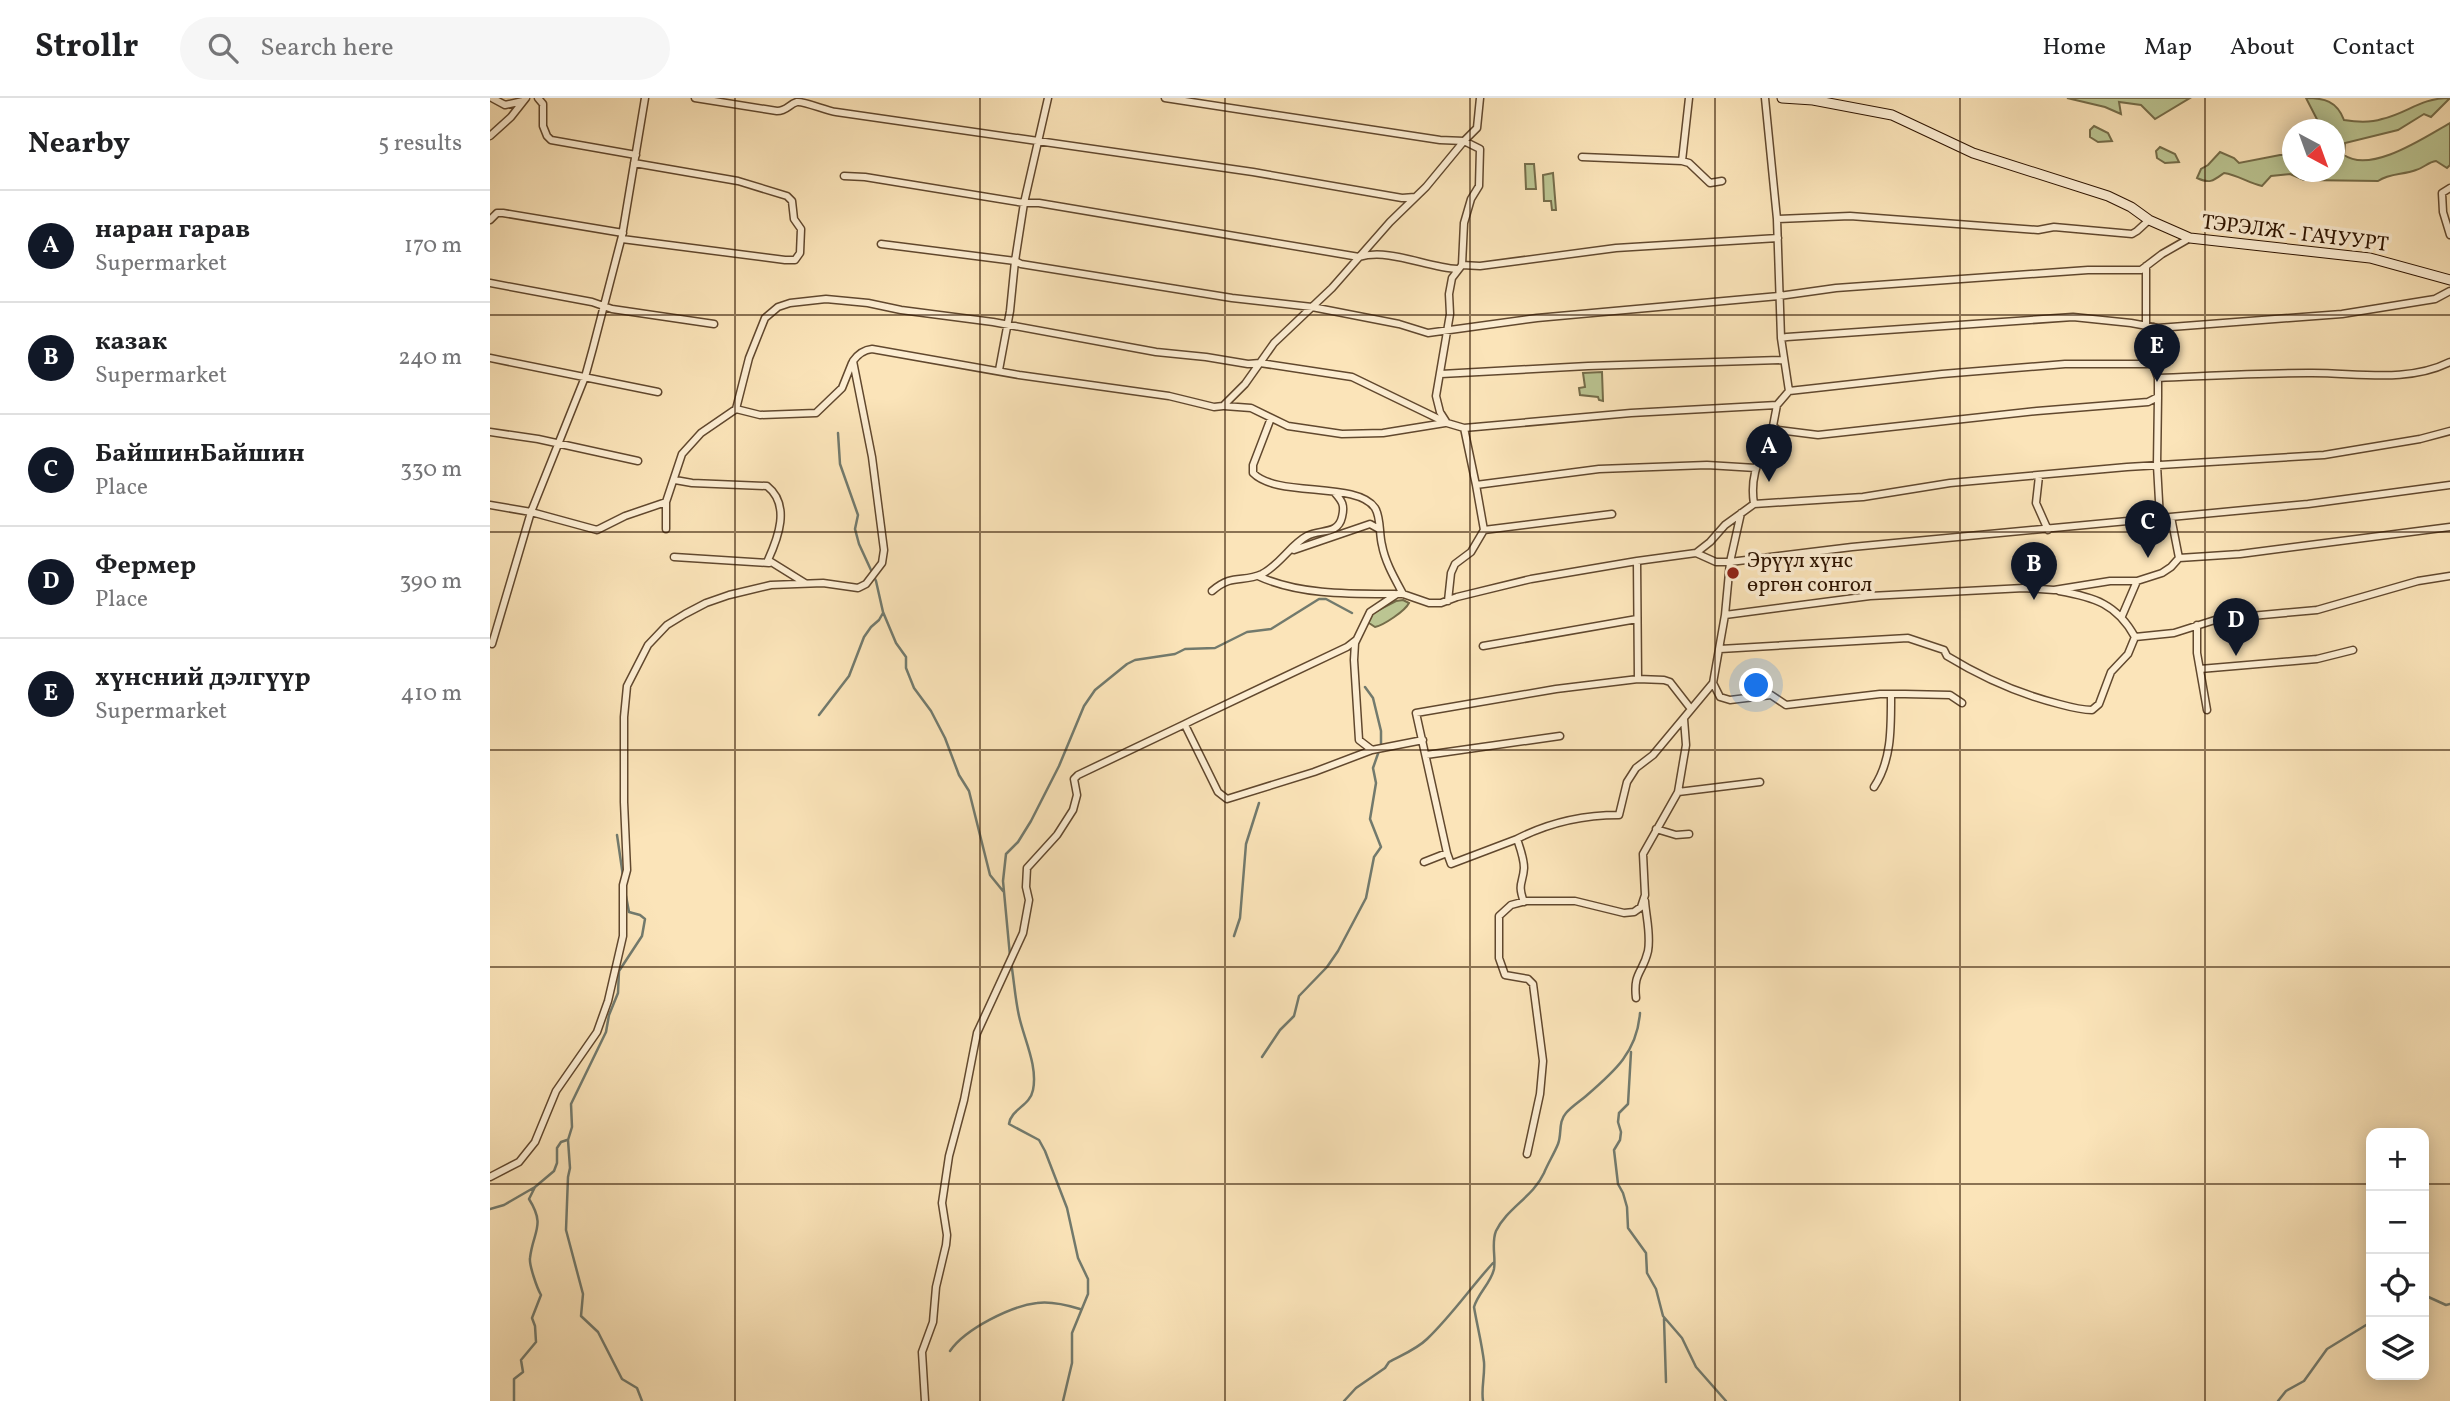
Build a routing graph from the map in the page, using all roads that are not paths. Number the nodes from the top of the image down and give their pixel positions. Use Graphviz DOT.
graph roads {
  1 [pos="492,98"];
  2 [pos="538,98"];
  3 [pos="645,98"];
  4 [pos="695,98"];
  5 [pos="1048,98"];
  6 [pos="1165,98"];
  7 [pos="1480,98"];
  8 [pos="1689,98"];
  9 [pos="1765,98"];
  10 [pos="1782,98"];
  11 [pos="527,99"];
  12 [pos="800,100"];
  13 [pos="490,136"];
  14 [pos="1038,141"];
  15 [pos="1464,141"];
  16 [pos="1582,157"];
  17 [pos="635,159"];
  18 [pos="1682,161"];
  19 [pos="844,176"];
  20 [pos="1722,181"];
  21 [pos="2450,188"];
  22 [pos="1415,197"];
  23 [pos="1024,203"];
  24 [pos="1777,219"];
  25 [pos="490,220"];
  26 [pos="2149,220"];
  27 [pos="2450,235"];
  28 [pos="622,236"];
  29 [pos="1777,238"];
  30 [pos="2190,238"];
  31 [pos="881,244"];
  32 [pos="1359,257"];
  33 [pos="1015,261"];
  34 [pos="2146,266"];
  35 [pos="1460,267"];
  36 [pos="2450,280"];
  37 [pos="490,283"];
  38 [pos="2450,291"];
  39 [pos="1779,296"];
  40 [pos="604,306"];
  41 [pos="1312,307"];
  42 [pos="713,324"];
  43 [pos="1007,325"];
  44 [pos="2150,327"];
  45 [pos="1446,332"];
  46 [pos="1781,338"];
  47 [pos="491,357"];
  48 [pos="1784,360"];
  49 [pos="853,361"];
  50 [pos="2450,362"];
  51 [pos="1260,363"];
  52 [pos="2153,364"];
  53 [pos="999,370"];
  54 [pos="1441,374"];
  55 [pos="585,377"];
  56 [pos="2158,378"];
  57 [pos="1789,391"];
  58 [pos="658,392"];
  59 [pos="2158,397"];
  60 [pos="1223,405"];
  61 [pos="1777,405"];
  62 [pos="736,409"];
  63 [pos="1271,418"];
  64 [pos="1447,423"];
  65 [pos="1773,426"];
  66 [pos="1464,428"];
  67 [pos="2450,430"];
  68 [pos="490,432"];
  69 [pos="558,444"];
  70 [pos="638,461"];
  71 [pos="2157,465"];
  72 [pos="1756,468"];
  73 [pos="2039,476"];
  74 [pos="675,480"];
  75 [pos="1476,485"];
  76 [pos="2450,485"];
  77 [pos="1335,493"];
  78 [pos="666,502"];
  79 [pos="1754,504"];
  80 [pos="490,505"];
  81 [pos="531,512"];
  82 [pos="1741,512"];
  83 [pos="1612,514"];
  84 [pos="2171,517"];
  85 [pos="2160,519"];
  86 [pos="2450,527"];
  87 [pos="666,529"];
  88 [pos="1379,529"];
  89 [pos="1484,530"];
  90 [pos="2048,530"];
  91 [pos="1292,550"];
  92 [pos="1696,553"];
  93 [pos="674,557"];
  94 [pos="2179,558"];
  95 [pos="1637,561"];
  96 [pos="1730,562"];
  97 [pos="769,563"];
  98 [pos="1258,576"];
  99 [pos="2450,576"];
  100 [pos="2137,581"];
  101 [pos="805,583"];
  102 [pos="2054,590"];
  103 [pos="1212,591"];
  104 [pos="1400,594"];
  105 [pos="1448,600"];
  106 [pos="1725,615"];
  107 [pos="2122,616"];
  108 [pos="1637,619"];
  109 [pos="2197,625"];
  110 [pos="2135,637"];
  111 [pos="1356,640"];
  112 [pos="492,644"];
  113 [pos="1483,646"];
  114 [pos="1720,649"];
  115 [pos="2353,650"];
  116 [pos="2200,669"];
  117 [pos="1638,679"];
  118 [pos="1713,684"];
  119 [pos="1891,695"];
  120 [pos="1962,702"];
  121 [pos="1691,709"];
  122 [pos="2207,710"];
  123 [pos="1684,719"];
  124 [pos="1185,724"];
  125 [pos="1560,736"];
  126 [pos="1423,740"];
  127 [pos="1372,750"];
  128 [pos="1426,755"];
  129 [pos="1760,782"];
  130 [pos="1874,787"];
  131 [pos="1678,792"];
  132 [pos="1656,829"];
  133 [pos="1689,834"];
  134 [pos="1517,839"];
  135 [pos="1447,853"];
  136 [pos="1424,862"];
  137 [pos="1645,895"];
  138 [pos="1524,902"];
  139 [pos="1636,998"];
  140 [pos="1527,1154"];
  141 [pos="490,1177"];
  142 [pos="925,1401"];
  1 -- 11 [label="street"];
  2 -- 17 [label="street"];
  3 -- 17 [label="street"];
  4 -- 12 [label="street"];
  5 -- 14 [label="street"];
  6 -- 15 [label="street"];
  7 -- 15 [label="street"];
  8 -- 18 [label="street"];
  9 -- 24 [label="street"];
  10 -- 26 [label="main road, ТЭРЭЛЖ - ГАЧУУРТ"];
  11 -- 13 [label="street"];
  12 -- 14 [label="street"];
  14 -- 22 [label="street"];
  14 -- 23 [label="street"];
  15 -- 22 [label="street"];
  15 -- 35 [label="street"];
  16 -- 18 [label="street"];
  17 -- 28 [label="street"];
  17 -- 28 [label="street"];
  18 -- 20 [label="street"];
  19 -- 23 [label="street"];
  21 -- 27 [label="street"];
  22 -- 32 [label="street"];
  23 -- 32 [label="street"];
  23 -- 33 [label="street"];
  24 -- 26 [label="street"];
  24 -- 29 [label="street"];
  25 -- 28 [label="street"];
  26 -- 30 [label="main road, ТЭРЭЛЖ - ГАЧУУРТ"];
  28 -- 40 [label="street"];
  29 -- 35 [label="street"];
  29 -- 39 [label="street"];
  30 -- 34 [label="street"];
  30 -- 36 [label="main road, ТЭРЭЛЖ - ГАЧУУРТ"];
  31 -- 33 [label="street"];
  32 -- 35 [label="street"];
  32 -- 41 [label="street"];
  33 -- 41 [label="street"];
  33 -- 43 [label="street"];
  34 -- 39 [label="street"];
  34 -- 44 [label="street"];
  35 -- 45 [label="street"];
  37 -- 40 [label="street"];
  38 -- 44 [label="street"];
  39 -- 45 [label="street"];
  39 -- 46 [label="street"];
  40 -- 42 [label="street"];
  40 -- 55 [label="street"];
  41 -- 45 [label="street"];
  41 -- 51 [label="street"];
  43 -- 51 [label="street"];
  43 -- 53 [label="street"];
  43 -- 62 [label="street"];
  44 -- 46 [label="street"];
  44 -- 52 [label="street"];
  45 -- 54 [label="street"];
  46 -- 48 [label="street"];
  47 -- 55 [label="street"];
  48 -- 54 [label="street"];
  48 -- 57 [label="street"];
  49 -- 53 [label="street"];
  49 -- 62 [label="street"];
  49 -- 101 [label="street"];
  50 -- 56 [label="street"];
  51 -- 60 [label="street"];
  51 -- 64 [label="street"];
  52 -- 56 [label="street"];
  52 -- 57 [label="street"];
  53 -- 60 [label="street"];
  54 -- 64 [label="street"];
  55 -- 58 [label="street"];
  55 -- 69 [label="street"];
  56 -- 59 [label="street"];
  57 -- 61 [label="street"];
  59 -- 65 [label="street"];
  59 -- 71 [label="street"];
  60 -- 63 [label="street"];
  61 -- 65 [label="street"];
  61 -- 66 [label="street"];
  62 -- 74 [label="street"];
  63 -- 64 [label="street"];
  63 -- 77 [label="street"];
  64 -- 66 [label="street"];
  65 -- 72 [label="street"];
  66 -- 75 [label="street"];
  67 -- 71 [label="street"];
  68 -- 69 [label="street"];
  69 -- 70 [label="street"];
  69 -- 81 [label="street"];
  71 -- 73 [label="street"];
  71 -- 85 [label="street"];
  72 -- 75 [label="street"];
  72 -- 79 [label="street"];
  73 -- 79 [label="street"];
  73 -- 90 [label="street"];
  74 -- 78 [label="street"];
  74 -- 97 [label="street"];
  75 -- 89 [label="street"];
  76 -- 84 [label="street"];
  77 -- 88 [label="street"];
  77 -- 91 [label="street"];
  78 -- 81 [label="street"];
  78 -- 87 [label="street"];
  79 -- 82 [label="street"];
  80 -- 81 [label="street"];
  81 -- 112 [label="street"];
  82 -- 92 [label="street"];
  82 -- 96 [label="street"];
  83 -- 89 [label="street"];
  84 -- 85 [label="street"];
  84 -- 94 [label="street"];
  85 -- 90 [label="street"];
  86 -- 94 [label="street"];
  88 -- 91 [label="street"];
  88 -- 104 [label="street"];
  89 -- 105 [label="street"];
  90 -- 96 [label="street"];
  91 -- 98 [label="street"];
  92 -- 95 [label="street"];
  92 -- 96 [label="street"];
  93 -- 97 [label="street"];
  94 -- 100 [label="street"];
  95 -- 105 [label="street"];
  95 -- 108 [label="street"];
  96 -- 106 [label="street"];
  97 -- 101 [label="street"];
  98 -- 103 [label="street"];
  98 -- 104 [label="street"];
  99 -- 109 [label="street"];
  100 -- 102 [label="street"];
  100 -- 107 [label="street"];
  101 -- 141 [label="street"];
  102 -- 106 [label="street"];
  102 -- 107 [label="street"];
  104 -- 105 [label="street"];
  104 -- 111 [label="street"];
  106 -- 114 [label="street"];
  107 -- 110 [label="street"];
  108 -- 113 [label="street"];
  108 -- 117 [label="street"];
  109 -- 110 [label="street"];
  109 -- 116 [label="street"];
  110 -- 114 [label="street"];
  111 -- 124 [label="street"];
  111 -- 127 [label="street"];
  114 -- 118 [label="street"];
  115 -- 116 [label="street"];
  116 -- 122 [label="street"];
  117 -- 121 [label="street"];
  117 -- 126 [label="street"];
  118 -- 119 [label="street"];
  118 -- 121 [label="street"];
  119 -- 120 [label="street"];
  119 -- 130 [label="street"];
  121 -- 123 [label="street"];
  123 -- 131 [label="street"];
  123 -- 134 [label="street"];
  124 -- 127 [label="street"];
  124 -- 142 [label="street"];
  125 -- 128 [label="street"];
  126 -- 127 [label="street"];
  126 -- 128 [label="street"];
  128 -- 135 [label="street"];
  129 -- 131 [label="street"];
  131 -- 132 [label="street"];
  132 -- 133 [label="street"];
  132 -- 137 [label="street"];
  134 -- 135 [label="street"];
  134 -- 138 [label="street"];
  135 -- 136 [label="street"];
  137 -- 138 [label="street"];
  137 -- 139 [label="street"];
  138 -- 140 [label="street"];
}
